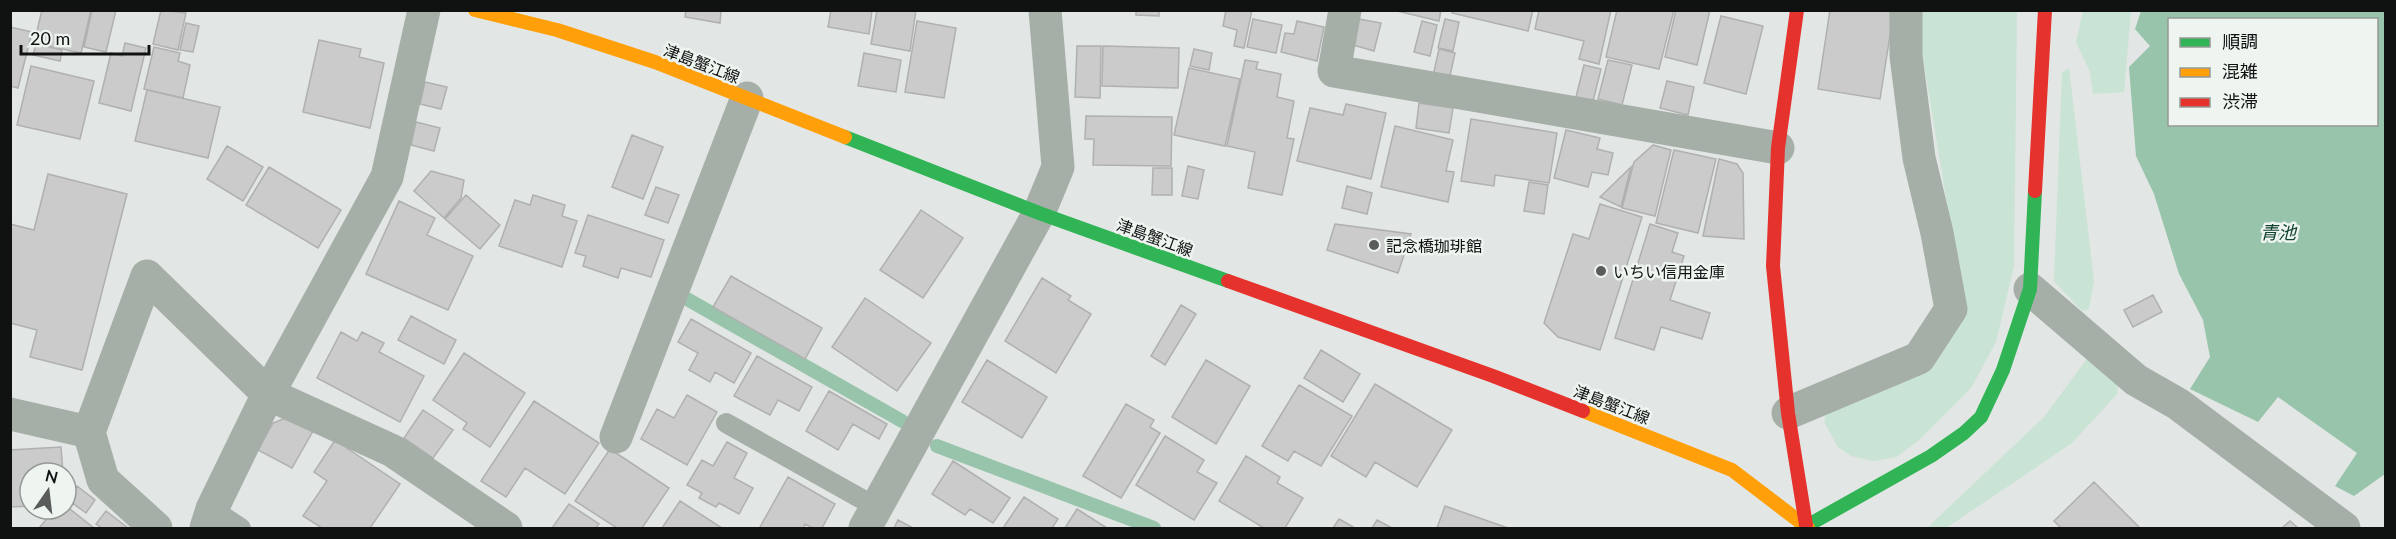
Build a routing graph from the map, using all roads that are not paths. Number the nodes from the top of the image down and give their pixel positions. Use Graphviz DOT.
graph roads {
  1 [pos="424,10"];
  2 [pos="475,10"];
  3 [pos="1046,10"];
  4 [pos="1345,10"];
  5 [pos="1797,10"];
  6 [pos="1906,10"];
  7 [pos="2045,10"];
  8 [pos="558,20"];
  9 [pos="747,98"];
  10 [pos="1778,148"];
  11 [pos="1039,213"];
  12 [pos="2030,289"];
  13 [pos="268,394"];
  14 [pos="1788,413"];
  15 [pos="10,414"];
  16 [pos="726,423"];
  17 [pos="88,432"];
  18 [pos="616,437"];
  19 [pos="871,518"];
  20 [pos="209,519"];
  21 [pos="1805,527"];
  22 [pos="156,528"];
  23 [pos="241,528"];
  24 [pos="506,528"];
  25 [pos="2344,528"];
  1 -- 13 [label="street"];
  2 -- 8 [label="main road, 津島蟹江線"];
  3 -- 11 [label="street"];
  4 -- 10 [label="street"];
  5 -- 10 [label="main road"];
  6 -- 14 [label="street"];
  7 -- 12 [label="main road"];
  8 -- 9 [label="main road, 津島蟹江線"];
  9 -- 11 [label="main road, 津島蟹江線"];
  9 -- 18 [label="street"];
  10 -- 14 [label="main road"];
  11 -- 19 [label="street"];
  11 -- 21 [label="main road, 津島蟹江線"];
  12 -- 21 [label="main road"];
  12 -- 25 [label="street"];
  13 -- 17 [label="street"];
  13 -- 20 [label="street"];
  13 -- 24 [label="street"];
  14 -- 21 [label="main road"];
  15 -- 17 [label="street"];
  16 -- 19 [label="lane"];
  17 -- 22 [label="street"];
  20 -- 23 [label="lane"];
}
